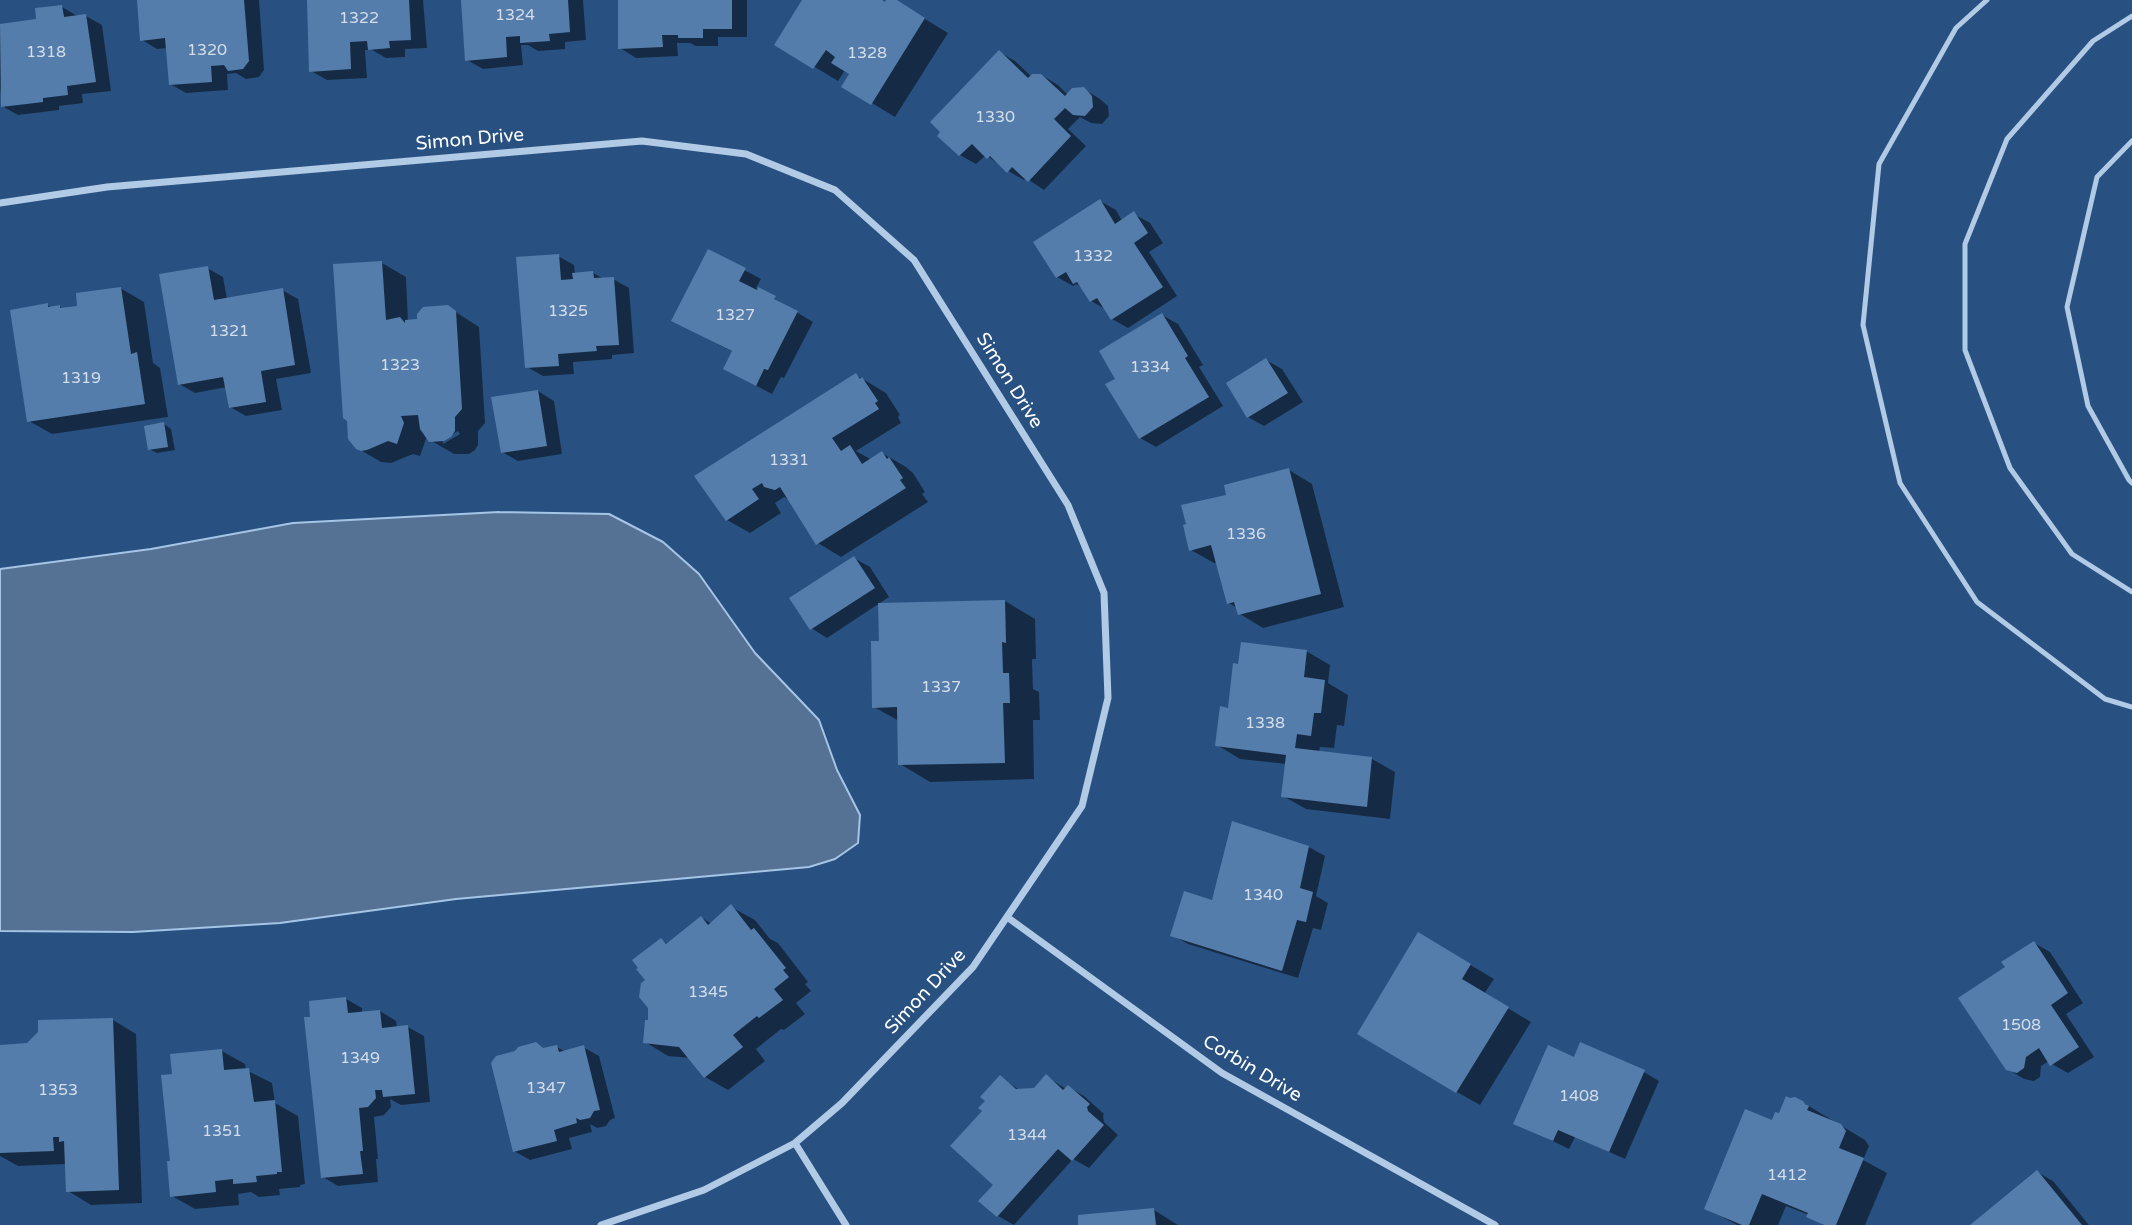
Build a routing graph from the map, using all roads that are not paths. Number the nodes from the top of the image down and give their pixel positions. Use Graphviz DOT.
graph roads {
  1 [pos="1987,0"];
  2 [pos="2132,16"];
  3 [pos="2132,141"];
  4 [pos="0,203"];
  5 [pos="2132,482"];
  6 [pos="2132,592"];
  7 [pos="2132,707"];
  8 [pos="1007,917"];
  9 [pos="795,1143"];
  10 [pos="601,1225"];
  11 [pos="846,1225"];
  12 [pos="1495,1225"];
  1 -- 7 [label="lane"];
  2 -- 6 [label="lane"];
  3 -- 5 [label="lane"];
  4 -- 8 [label="street, Simon Drive"];
  8 -- 9 [label="street, Simon Drive"];
  8 -- 12 [label="street, Corbin Drive"];
  9 -- 10 [label="street, Simon Drive"];
  9 -- 11 [label="street"];
}
